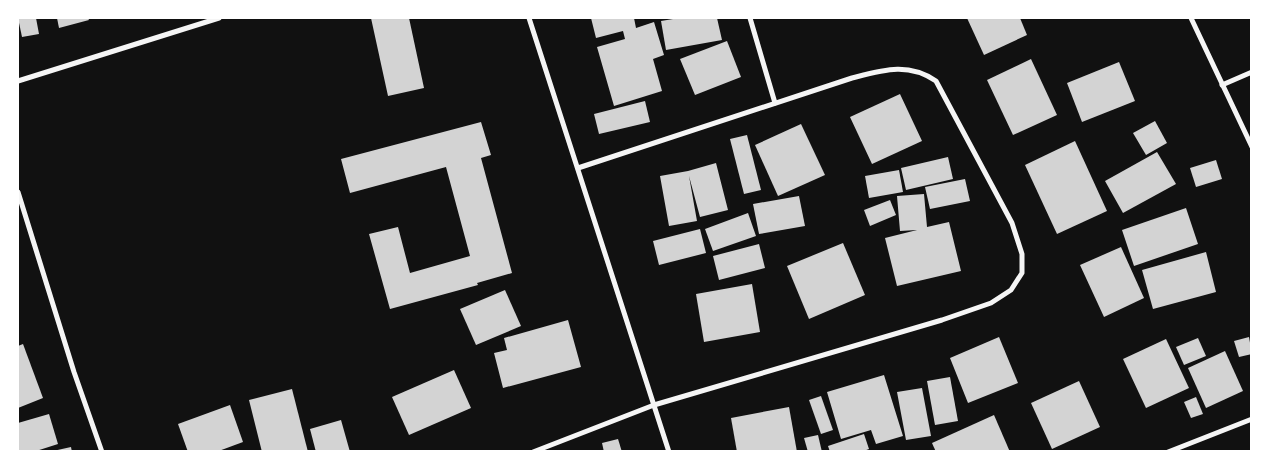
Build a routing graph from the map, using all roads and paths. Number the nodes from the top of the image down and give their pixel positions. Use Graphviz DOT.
graph roads {
  1 [pos="219,18"];
  2 [pos="529,18"];
  3 [pos="750,18"];
  4 [pos="1191,18"];
  5 [pos="1252,72"];
  6 [pos="18,81"];
  7 [pos="1222,85"];
  8 [pos="775,103"];
  9 [pos="1252,147"];
  10 [pos="578,168"];
  11 [pos="18,192"];
  12 [pos="654,405"];
  13 [pos="1252,419"];
  14 [pos="102,452"];
  15 [pos="533,452"];
  16 [pos="669,452"];
  17 [pos="1168,452"];
  1 -- 6 [label="street"];
  2 -- 10 [label="street"];
  3 -- 8 [label="street"];
  4 -- 7 [label="street"];
  5 -- 7 [label="street"];
  7 -- 9 [label="street"];
  8 -- 10 [label="street"];
  8 -- 12 [label="street"];
  10 -- 12 [label="street"];
  11 -- 14 [label="street"];
  12 -- 15 [label="street"];
  12 -- 16 [label="street"];
  13 -- 17 [label="street"];
}
